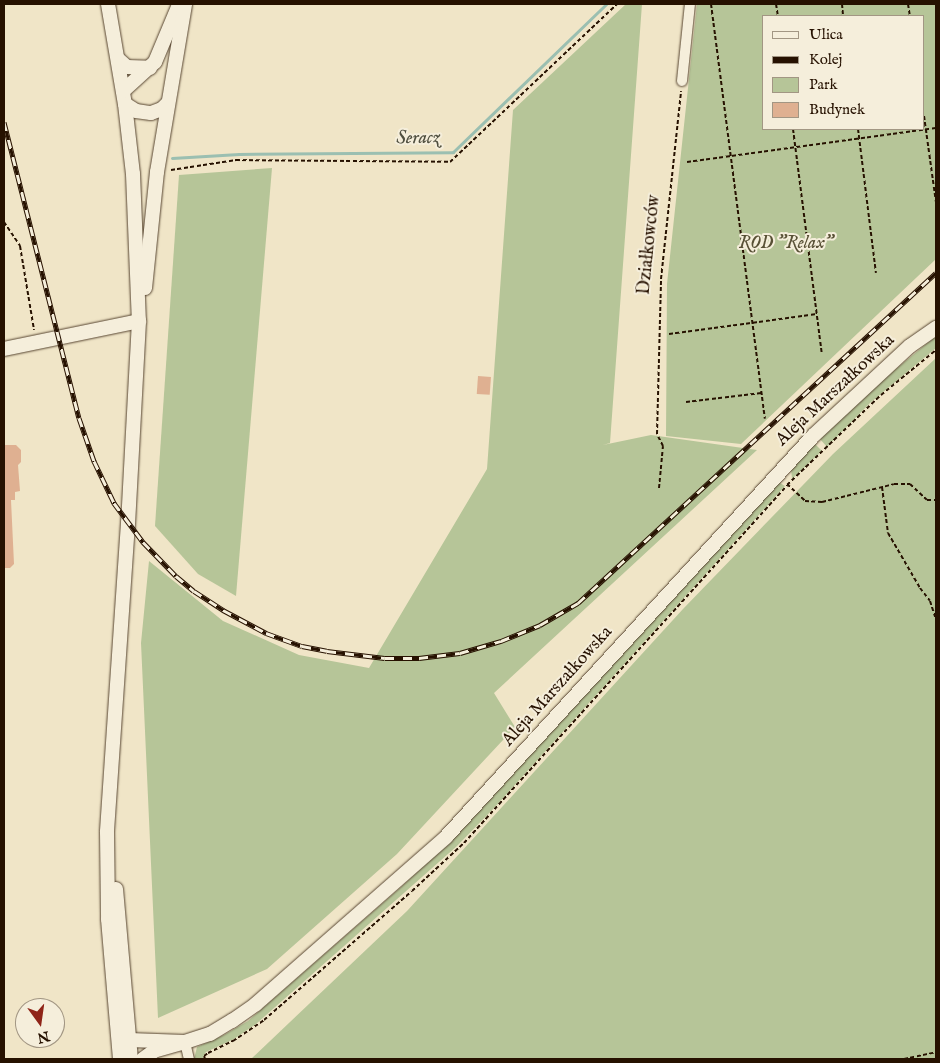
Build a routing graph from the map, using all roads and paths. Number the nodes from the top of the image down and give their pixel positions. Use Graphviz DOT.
graph roads {
  1 [pos="108,4"];
  2 [pos="179,4"];
  3 [pos="184,4"];
  4 [pos="617,4"];
  5 [pos="690,4"];
  6 [pos="711,4"];
  7 [pos="118,60"];
  8 [pos="150,68"];
  9 [pos="682,81"];
  10 [pos="124,98"];
  11 [pos="167,104"];
  12 [pos="925,123"];
  13 [pos="936,128"];
  14 [pos="793,130"];
  15 [pos="858,130"];
  16 [pos="926,130"];
  17 [pos="860,138"];
  18 [pos="795,147"];
  19 [pos="729,156"];
  20 [pos="687,162"];
  21 [pos="157,172"];
  22 [pos="936,202"];
  23 [pos="4,222"];
  24 [pos="876,273"];
  25 [pos="817,314"];
  26 [pos="139,320"];
  27 [pos="752,322"];
  28 [pos="936,328"];
  29 [pos="668,334"];
  30 [pos="35,343"];
  31 [pos="4,349"];
  32 [pos="822,354"];
  33 [pos="761,393"];
  34 [pos="686,402"];
  35 [pos="765,418"];
  36 [pos="776,474"];
  37 [pos="659,488"];
  38 [pos="882,488"];
  39 [pos="936,500"];
  40 [pos="936,619"];
  41 [pos="185,1042"];
  42 [pos="936,1052"];
  43 [pos="132,1053"];
  44 [pos="188,1059"];
  45 [pos="904,1059"];
  1 -- 7 [label="main road"];
  2 -- 8 [label="main road"];
  3 -- 11 [label="main road"];
  4 -- 21 [label="path"];
  5 -- 9 [label="street"];
  6 -- 19 [label="path"];
  7 -- 8 [label="main road"];
  7 -- 10 [label="main road"];
  8 -- 10 [label="main road"];
  9 -- 37 [label="path, Działkowców"];
  10 -- 11 [label="main road"];
  10 -- 26 [label="main road"];
  11 -- 21 [label="main road"];
  12 -- 16 [label="path"];
  13 -- 16 [label="path"];
  14 -- 18 [label="path"];
  15 -- 17 [label="path"];
  16 -- 17 [label="path"];
  16 -- 22 [label="path"];
  17 -- 18 [label="path"];
  17 -- 24 [label="path"];
  18 -- 19 [label="path"];
  18 -- 25 [label="path"];
  19 -- 20 [label="path"];
  19 -- 27 [label="path"];
  21 -- 26 [label="main road"];
  23 -- 30 [label="path"];
  25 -- 27 [label="path"];
  25 -- 32 [label="path"];
  26 -- 30 [label="main road"];
  26 -- 43 [label="main road"];
  27 -- 29 [label="path"];
  27 -- 33 [label="path"];
  28 -- 36 [label="main road, Aleja Marszałkowska"];
  30 -- 31 [label="main road"];
  33 -- 34 [label="path"];
  33 -- 35 [label="path"];
  36 -- 38 [label="path"];
  36 -- 41 [label="main road, Aleja Marszałkowska"];
  38 -- 39 [label="path"];
  38 -- 40 [label="path"];
  41 -- 43 [label="main road, Aleja Marszałkowska"];
  41 -- 43 [label="main road, Aleja Marszałkowska"];
  41 -- 44 [label="street"];
  42 -- 45 [label="path"];
}
